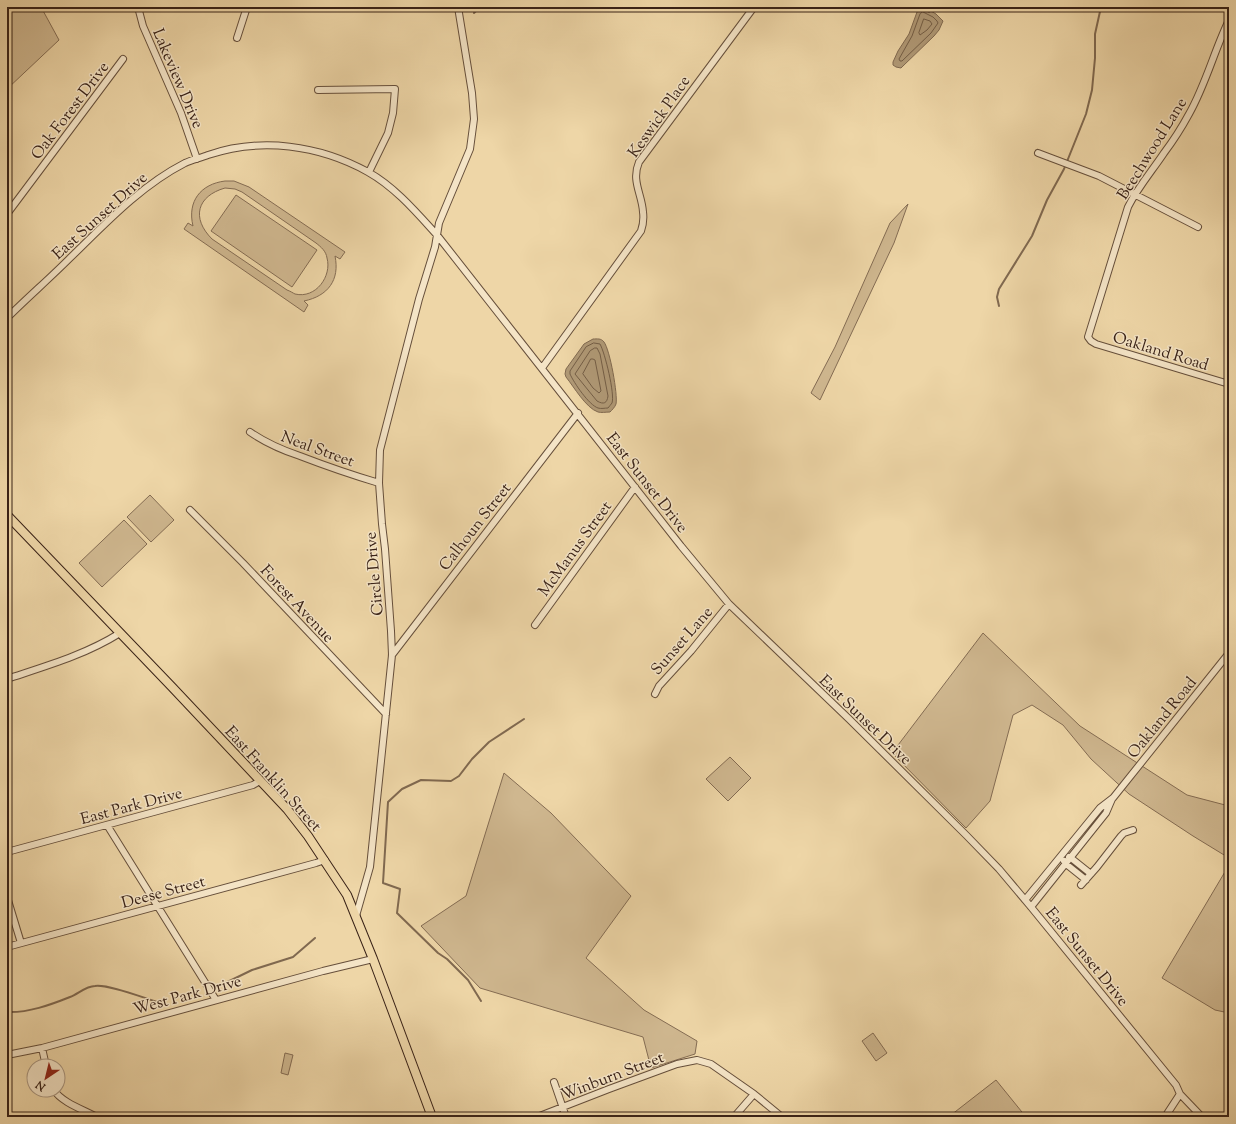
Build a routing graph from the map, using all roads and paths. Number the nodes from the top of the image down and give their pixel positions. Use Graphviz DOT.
graph roads {
  1 [pos="138,7"];
  2 [pos="247,7"];
  3 [pos="458,7"];
  4 [pos="754,7"];
  5 [pos="1229,20"];
  6 [pos="237,38"];
  7 [pos="123,59"];
  8 [pos="318,90"];
  9 [pos="1038,153"];
  10 [pos="197,159"];
  11 [pos="369,172"];
  12 [pos="1135,194"];
  13 [pos="7,214"];
  14 [pos="1198,227"];
  15 [pos="437,235"];
  16 [pos="7,318"];
  17 [pos="1088,337"];
  18 [pos="542,368"];
  19 [pos="1229,384"];
  20 [pos="578,413"];
  21 [pos="250,432"];
  22 [pos="379,483"];
  23 [pos="635,487"];
  24 [pos="190,510"];
  25 [pos="7,515"];
  26 [pos="730,604"];
  27 [pos="534,625"];
  28 [pos="120,633"];
  29 [pos="1229,653"];
  30 [pos="392,655"];
  31 [pos="7,679"];
  32 [pos="655,694"];
  33 [pos="386,714"];
  34 [pos="260,781"];
  35 [pos="1113,798"];
  36 [pos="107,825"];
  37 [pos="1133,830"];
  38 [pos="7,852"];
  39 [pos="1061,856"];
  40 [pos="1071,858"];
  41 [pos="325,860"];
  42 [pos="1066,864"];
  43 [pos="1091,874"];
  44 [pos="7,897"];
  45 [pos="1025,900"];
  46 [pos="159,906"];
  47 [pos="1031,906"];
  48 [pos="356,916"];
  49 [pos="21,944"];
  50 [pos="7,947"];
  51 [pos="373,959"];
  52 [pos="216,1000"];
  53 [pos="42,1048"];
  54 [pos="7,1055"];
  55 [pos="44,1058"];
  56 [pos="554,1082"];
  57 [pos="754,1094"];
  58 [pos="1180,1094"];
  59 [pos="61,1098"];
  60 [pos="562,1107"];
  61 [pos="97,1117"];
  62 [pos="432,1117"];
  63 [pos="537,1117"];
  64 [pos="566,1117"];
  65 [pos="734,1117"];
  66 [pos="782,1117"];
  67 [pos="1165,1117"];
  68 [pos="1202,1117"];
  1 -- 10 [label="street, Lakeview Drive"];
  2 -- 6 [label="street"];
  3 -- 15 [label="street, Circle Drive"];
  4 -- 18 [label="street, Keswick Place"];
  5 -- 12 [label="street, Beechwood Lane"];
  7 -- 13 [label="street, Oak Forest Drive"];
  8 -- 11 [label="street"];
  9 -- 12 [label="street"];
  10 -- 11 [label="street, East Sunset Drive"];
  10 -- 16 [label="street, East Sunset Drive"];
  11 -- 15 [label="street, East Sunset Drive"];
  12 -- 14 [label="street"];
  12 -- 17 [label="street, Beechwood Lane"];
  15 -- 18 [label="street, East Sunset Drive"];
  15 -- 22 [label="street, Circle Drive"];
  17 -- 19 [label="street, Oakland Road"];
  18 -- 20 [label="street, East Sunset Drive"];
  20 -- 23 [label="street, East Sunset Drive"];
  20 -- 30 [label="street, Calhoun Street"];
  21 -- 22 [label="street, Neal Street"];
  22 -- 30 [label="street, Circle Drive"];
  23 -- 26 [label="street, East Sunset Drive"];
  23 -- 27 [label="street, McManus Street"];
  24 -- 33 [label="street, Forest Avenue"];
  25 -- 28 [label="main road, East Franklin Street"];
  26 -- 32 [label="street, Sunset Lane"];
  26 -- 45 [label="street, East Sunset Drive"];
  28 -- 31 [label="street"];
  28 -- 34 [label="main road, East Franklin Street"];
  29 -- 35 [label="street, Oakland Road"];
  30 -- 33 [label="street, Circle Drive"];
  33 -- 48 [label="street, Circle Drive"];
  34 -- 36 [label="street, East Park Drive"];
  34 -- 41 [label="main road, East Franklin Street"];
  35 -- 39 [label="street, Oakland Road"];
  35 -- 40 [label="street, Oakland Road"];
  36 -- 38 [label="street, East Park Drive"];
  36 -- 46 [label="street"];
  37 -- 43 [label="street"];
  39 -- 40 [label="street"];
  39 -- 42 [label="street"];
  39 -- 45 [label="street, Oakland Road"];
  40 -- 42 [label="street, Oakland Road"];
  40 -- 43 [label="street"];
  41 -- 46 [label="street, Deese Street"];
  41 -- 48 [label="main road, East Franklin Street"];
  42 -- 43 [label="street"];
  42 -- 47 [label="street, Oakland Road"];
  44 -- 49 [label="street"];
  45 -- 47 [label="street, East Sunset Drive"];
  46 -- 49 [label="street, Deese Street"];
  46 -- 52 [label="street"];
  47 -- 58 [label="street, East Sunset Drive"];
  48 -- 51 [label="main road, East Franklin Street"];
  49 -- 50 [label="street, Deese Street"];
  51 -- 52 [label="street, West Park Drive"];
  51 -- 62 [label="main road, East Franklin Street"];
  52 -- 53 [label="street, West Park Drive"];
  53 -- 54 [label="street, West Park Drive"];
  53 -- 55 [label="street"];
  56 -- 60 [label="street"];
  57 -- 60 [label="street, Winburn Street"];
  57 -- 65 [label="street"];
  57 -- 66 [label="street"];
  58 -- 67 [label="street"];
  58 -- 68 [label="street, East Sunset Drive"];
  59 -- 61 [label="street"];
  60 -- 63 [label="street, Winburn Street"];
  60 -- 64 [label="street"];
}
